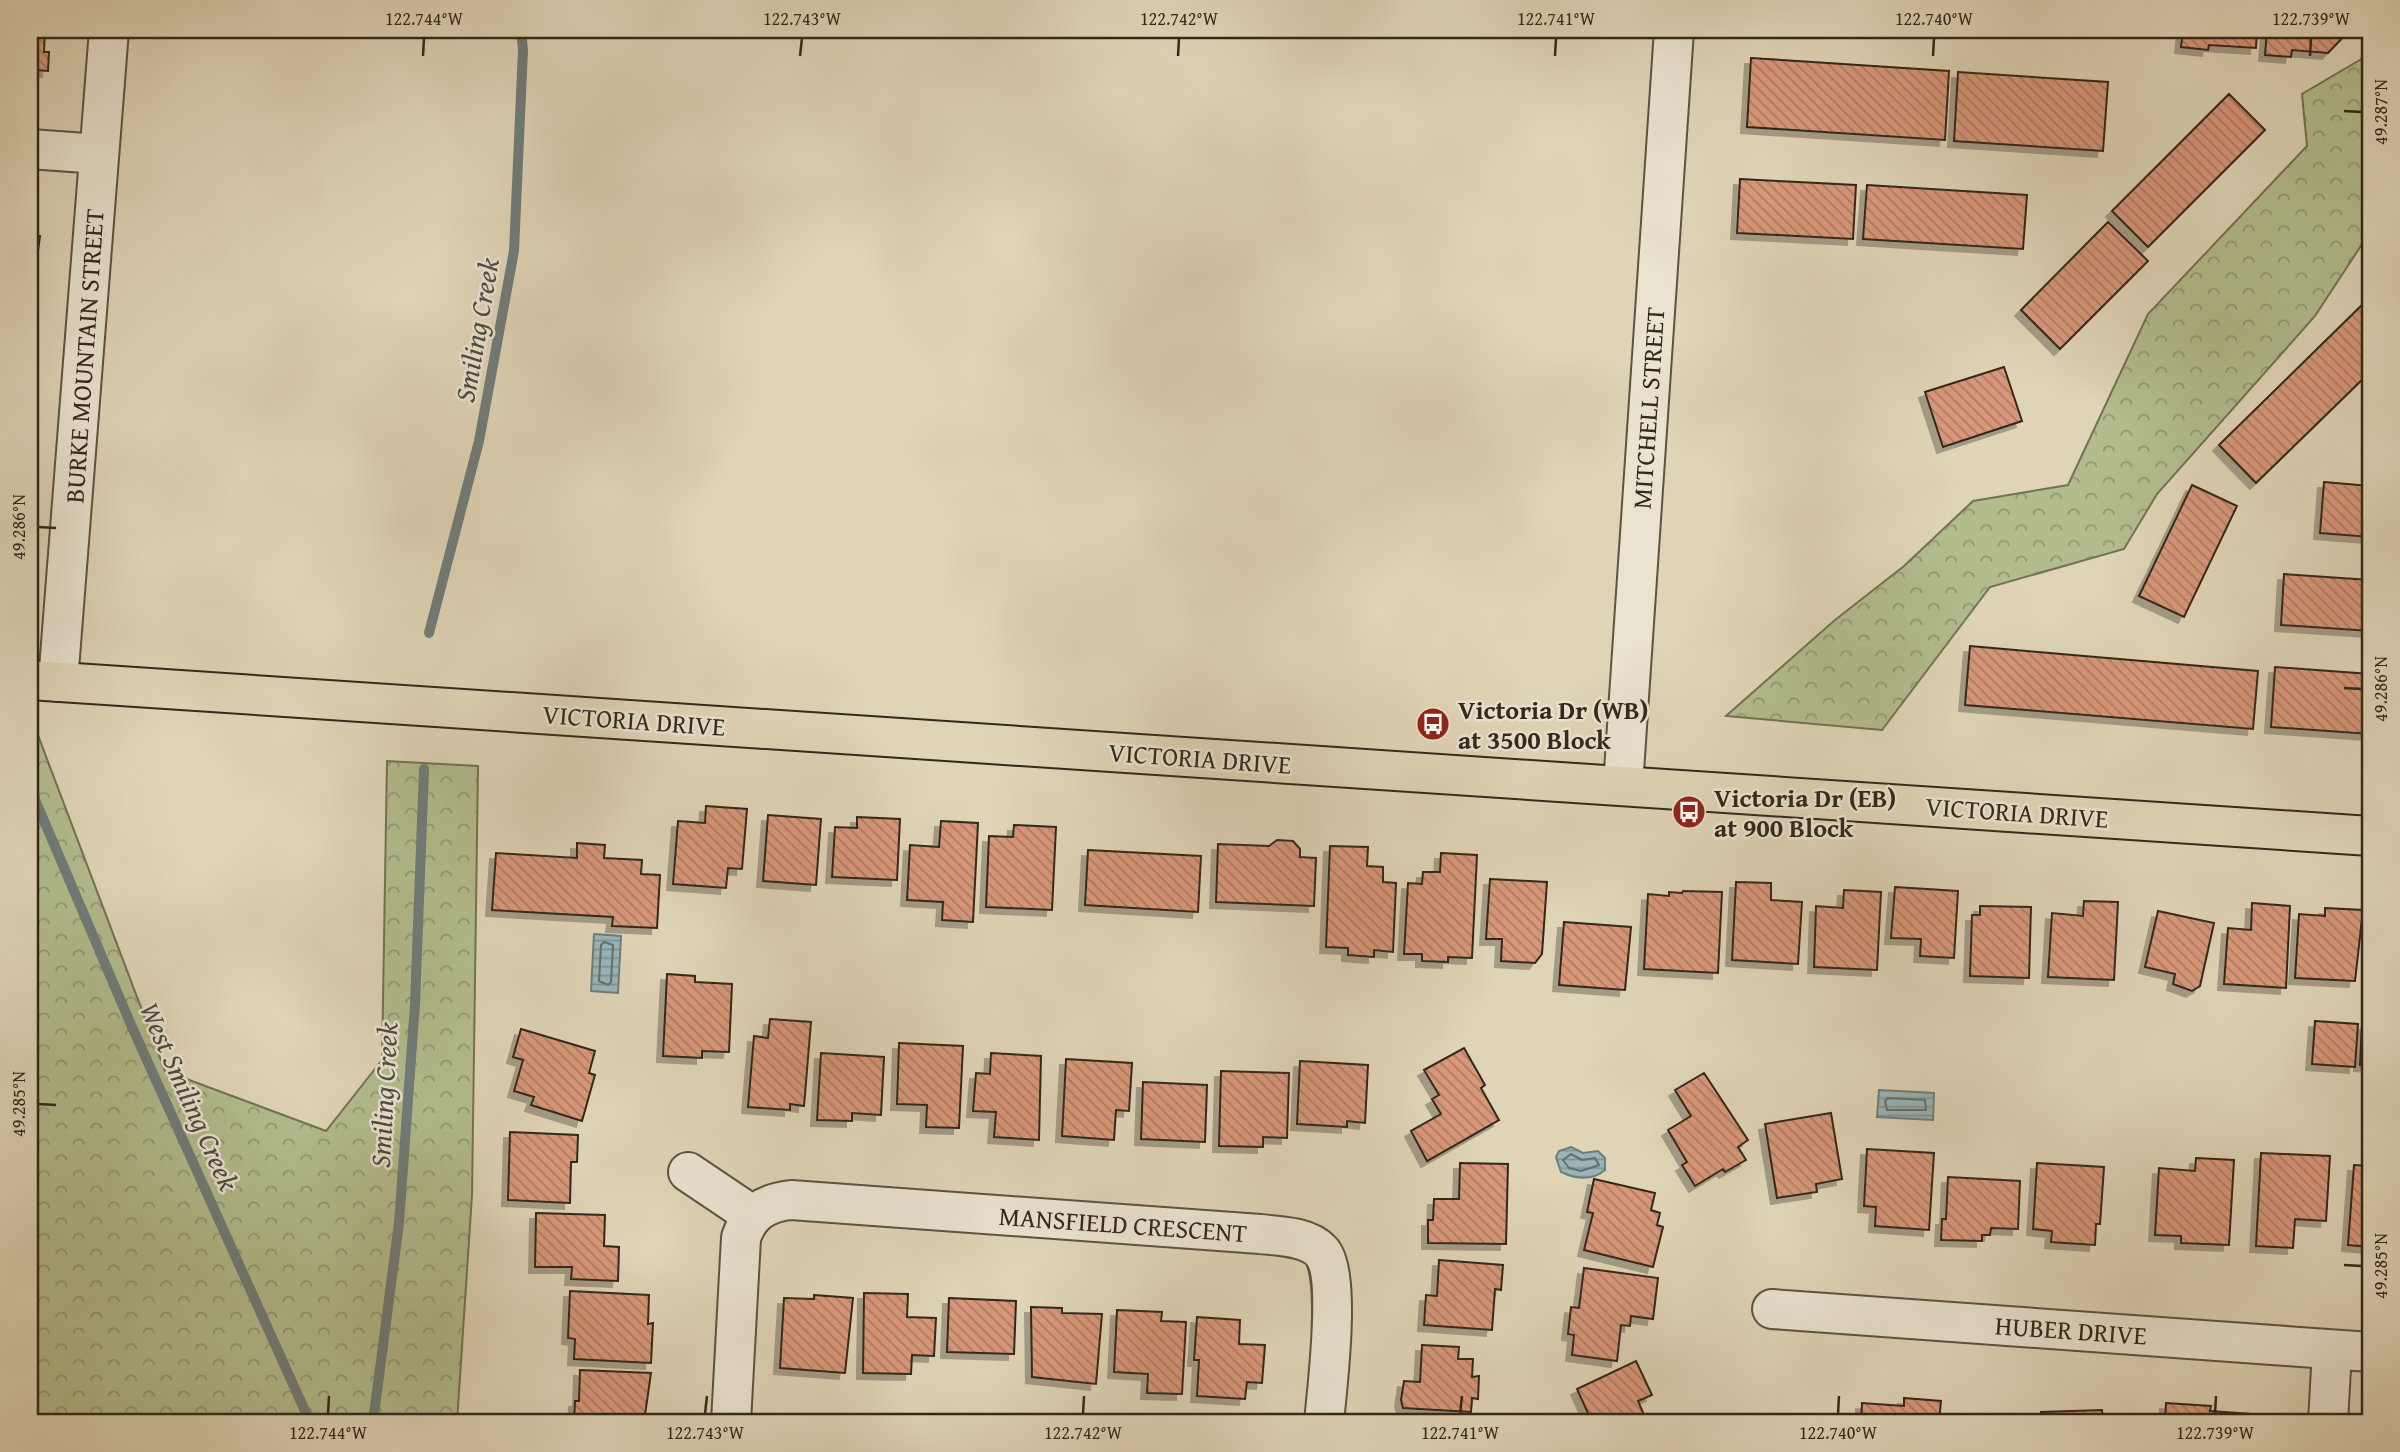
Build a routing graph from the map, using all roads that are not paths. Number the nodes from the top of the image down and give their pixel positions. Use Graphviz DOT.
graph roads {
  1 [pos="109,30"];
  2 [pos="1674,30"];
  3 [pos="30,149"];
  4 [pos="99,154"];
  5 [pos="44,681"];
  6 [pos="1623,786"];
  7 [pos="2370,836"];
  8 [pos="688,1172"];
  9 [pos="752,1215"];
  10 [pos="1772,1309"];
  11 [pos="2333,1350"];
  12 [pos="2370,1352"];
  13 [pos="731,1422"];
  14 [pos="1324,1422"];
  15 [pos="2328,1422"];
  1 -- 4 [label="street, BURKE MOUNTAIN STREET"];
  2 -- 6 [label="street, MITCHELL STREET"];
  3 -- 4 [label="street"];
  4 -- 5 [label="street, BURKE MOUNTAIN STREET"];
  5 -- 6 [label="main road, VICTORIA DRIVE"];
  6 -- 7 [label="main road, VICTORIA DRIVE"];
  8 -- 9 [label="street"];
  9 -- 13 [label="street"];
  9 -- 14 [label="street, MANSFIELD CRESCENT"];
  10 -- 11 [label="street, HUBER DRIVE"];
  11 -- 12 [label="street, HUBER DRIVE"];
  11 -- 15 [label="street"];
}
